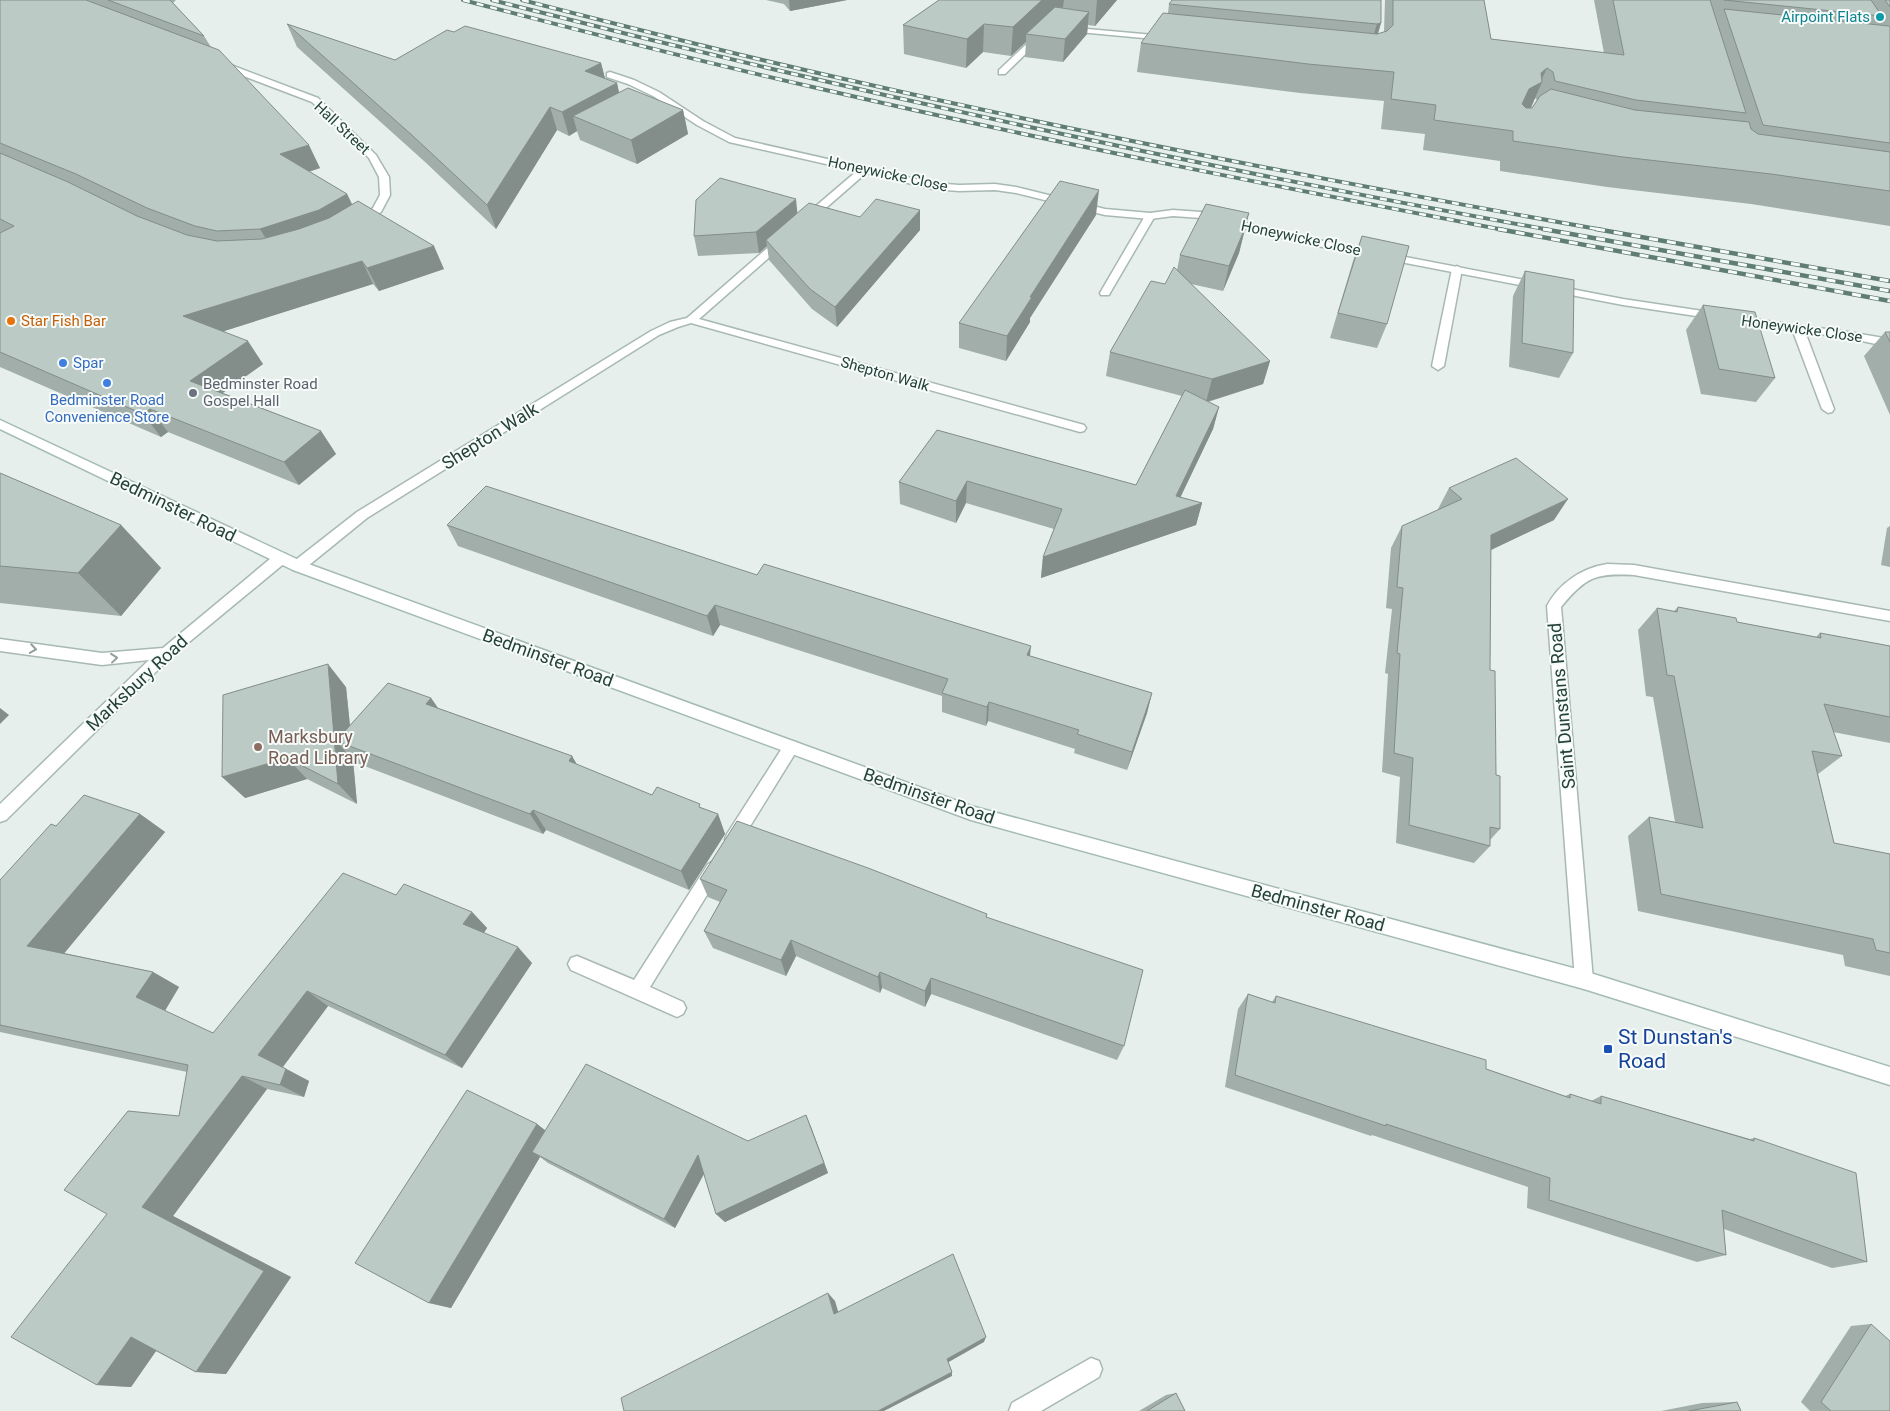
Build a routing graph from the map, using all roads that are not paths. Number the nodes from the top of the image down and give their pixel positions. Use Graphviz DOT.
graph roads {
  1 [pos="1059,26"];
  2 [pos="1045,32"];
  3 [pos="1171,39"];
  4 [pos="210,60"];
  5 [pos="1002,72"];
  6 [pos="610,75"];
  7 [pos="864,170"];
  8 [pos="1150,216"];
  9 [pos="351,228"];
  10 [pos="1457,269"];
  11 [pos="1105,293"];
  12 [pos="690,320"];
  13 [pos="1798,329"];
  14 [pos="1890,343"];
  15 [pos="1438,366"];
  16 [pos="1828,409"];
  17 [pos="0,424"];
  18 [pos="1080,428"];
  19 [pos="281,558"];
  20 [pos="298,566"];
  21 [pos="1890,616"];
  22 [pos="0,646"];
  23 [pos="166,653"];
  24 [pos="791,747"];
  25 [pos="0,815"];
  26 [pos="578,964"];
  27 [pos="1584,980"];
  28 [pos="637,991"];
  29 [pos="678,1008"];
  30 [pos="1890,1076"];
  31 [pos="1090,1369"];
  32 [pos="1020,1411"];
  1 -- 3 [label="street"];
  2 -- 5 [label="street"];
  4 -- 9 [label="street, Hall Street"];
  6 -- 7 [label="street, Honeywicke Close"];
  7 -- 8 [label="street, Honeywicke Close"];
  7 -- 12 [label="street, Shepton Walk"];
  8 -- 10 [label="street, Honeywicke Close"];
  8 -- 11 [label="street"];
  10 -- 13 [label="street, Honeywicke Close"];
  10 -- 15 [label="street"];
  12 -- 18 [label="street, Shepton Walk"];
  12 -- 20 [label="street, Shepton Walk"];
  13 -- 14 [label="street, Honeywicke Close"];
  13 -- 16 [label="street"];
  17 -- 19 [label="street, Bedminster Road"];
  19 -- 20 [label="street, Bedminster Road"];
  19 -- 23 [label="street, Marksbury Road"];
  20 -- 24 [label="street, Bedminster Road"];
  21 -- 27 [label="street, Saint Dunstans Road"];
  22 -- 23 [label="street, one-way"];
  23 -- 25 [label="street, Marksbury Road"];
  24 -- 27 [label="street, Bedminster Road"];
  24 -- 28 [label="street"];
  26 -- 28 [label="street"];
  27 -- 30 [label="street, Bedminster Road"];
  28 -- 29 [label="street"];
  31 -- 32 [label="street"];
}
